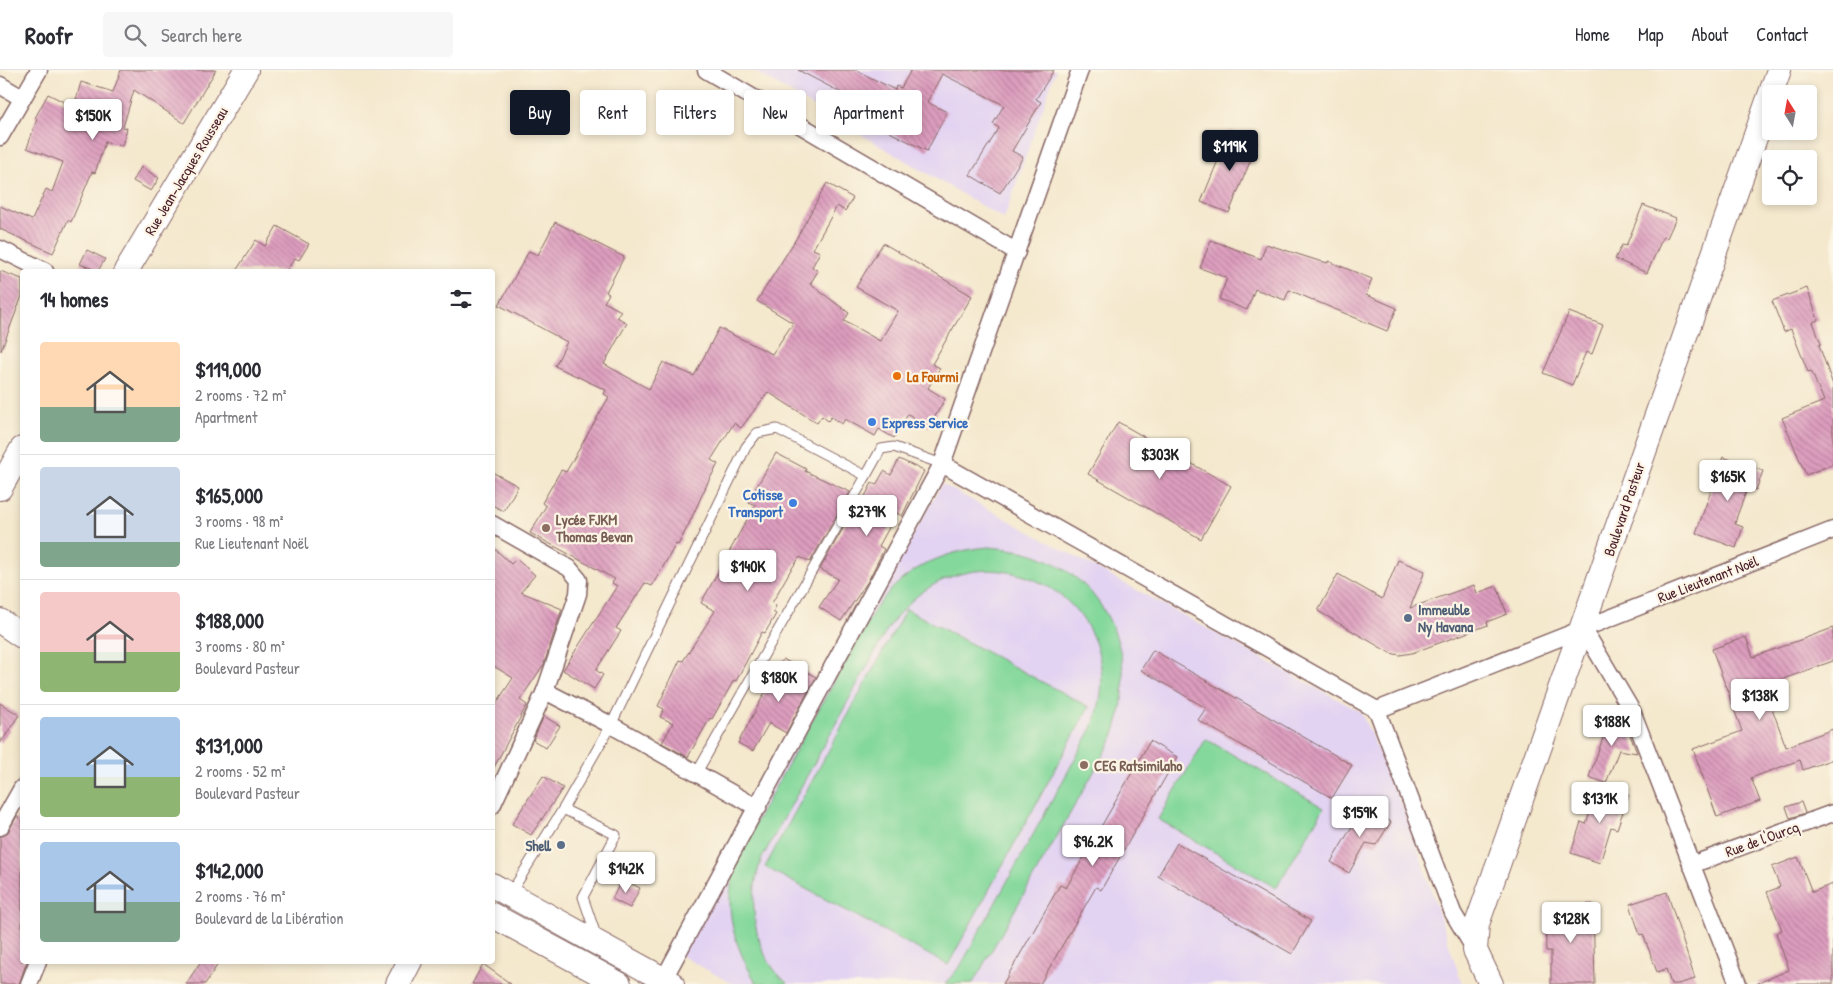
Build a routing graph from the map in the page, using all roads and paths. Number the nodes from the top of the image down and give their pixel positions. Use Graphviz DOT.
graph roads {
  1 [pos="39,70"];
  2 [pos="246,70"];
  3 [pos="706,70"];
  4 [pos="1080,70"];
  5 [pos="1779,70"];
  6 [pos="0,85"];
  7 [pos="22,98"];
  8 [pos="0,137"];
  9 [pos="0,249"];
  10 [pos="1017,252"];
  11 [pos="41,269"];
  12 [pos="127,269"];
  13 [pos="20,453"];
  14 [pos="942,464"];
  15 [pos="866,476"];
  16 [pos="0,488"];
  17 [pos="495,526"];
  18 [pos="1833,530"];
  19 [pos="0,621"];
  20 [pos="1583,628"];
  21 [pos="20,635"];
  22 [pos="545,691"];
  23 [pos="1376,710"];
  24 [pos="610,724"];
  25 [pos="696,774"];
  26 [pos="20,792"];
  27 [pos="495,799"];
  28 [pos="758,808"];
  29 [pos="563,809"];
  30 [pos="1833,813"];
  31 [pos="0,827"];
  32 [pos="1691,865"];
  33 [pos="501,890"];
  34 [pos="495,917"];
  35 [pos="599,942"];
  36 [pos="1475,950"];
  37 [pos="37,964"];
  38 [pos="408,964"];
  39 [pos="666,982"];
  40 [pos="29,984"];
  41 [pos="398,984"];
  42 [pos="619,984"];
  43 [pos="1491,984"];
  44 [pos="1738,984"];
  1 -- 7 [label="street"];
  2 -- 12 [label="main road, Rue Jean-Jacques Rousseau"];
  3 -- 10 [label="street"];
  4 -- 10 [label="street"];
  5 -- 20 [label="main road, Boulevard Pasteur"];
  6 -- 7 [label="street"];
  7 -- 8 [label="street"];
  9 -- 11 [label="street"];
  10 -- 14 [label="street"];
  13 -- 16 [label="main road"];
  14 -- 15 [label="lane"];
  14 -- 23 [label="street"];
  14 -- 28 [label="street"];
  15 -- 24 [label="lane"];
  15 -- 25 [label="lane"];
  17 -- 22 [label="street"];
  18 -- 20 [label="street, Rue Lieutenant Noël"];
  19 -- 21 [label="main road"];
  20 -- 23 [label="street, Rue Lieutenant Noël"];
  20 -- 32 [label="street"];
  20 -- 36 [label="main road, Boulevard Pasteur"];
  22 -- 24 [label="street"];
  22 -- 27 [label="street"];
  23 -- 36 [label="street"];
  24 -- 25 [label="street"];
  24 -- 29 [label="lane"];
  25 -- 28 [label="street"];
  26 -- 31 [label="street"];
  28 -- 39 [label="street"];
  29 -- 33 [label="lane"];
  29 -- 35 [label="lane"];
  30 -- 32 [label="street, Rue de l'Ourcq"];
  32 -- 44 [label="street"];
  33 -- 35 [label="main road"];
  34 -- 42 [label="main road"];
  35 -- 39 [label="main road"];
  36 -- 43 [label="main road"];
  37 -- 40 [label="street"];
  38 -- 41 [label="main road"];
}
